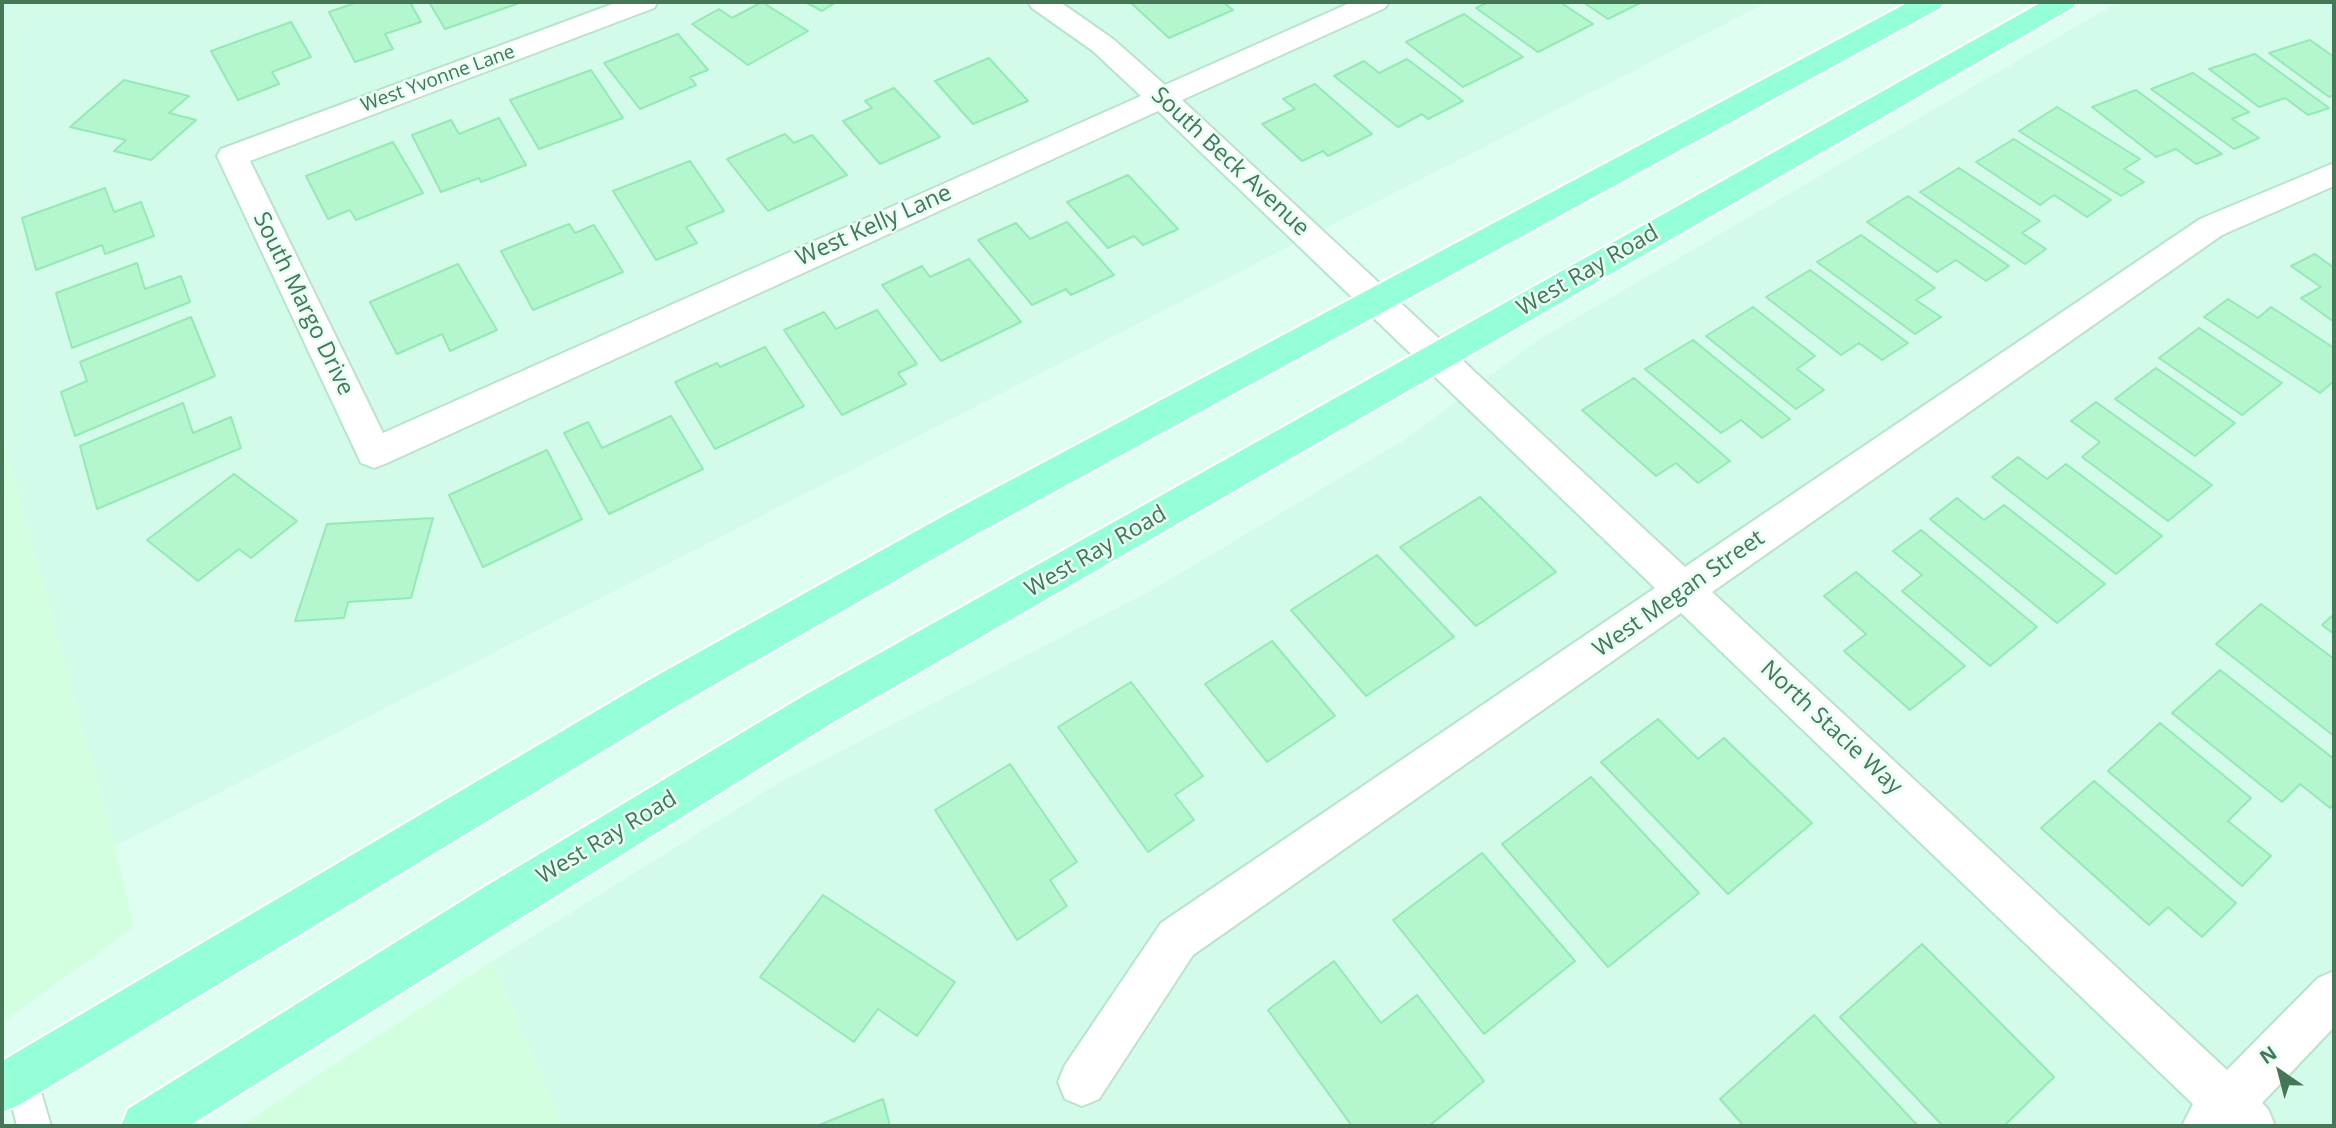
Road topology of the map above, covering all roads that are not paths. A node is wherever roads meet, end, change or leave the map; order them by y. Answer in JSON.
{"nodes":[{"id":1,"x":644,"y":2,"type":"edge"},
{"id":2,"x":1042,"y":2,"type":"edge"},
{"id":3,"x":1376,"y":2,"type":"edge"},
{"id":4,"x":1930,"y":2,"type":"edge"},
{"id":5,"x":2062,"y":2,"type":"edge"},
{"id":6,"x":1161,"y":97,"type":"junction"},
{"id":7,"x":232,"y":156,"type":"joint"},
{"id":8,"x":2334,"y":174,"type":"edge"},
{"id":9,"x":1377,"y":300,"type":"junction"},
{"id":10,"x":1423,"y":344,"type":"junction"},
{"id":11,"x":374,"y":453,"type":"joint"},
{"id":12,"x":1684,"y":590,"type":"junction"},
{"id":13,"x":2334,"y":994,"type":"edge"},
{"id":14,"x":1082,"y":1082,"type":"dead end"},
{"id":15,"x":11,"y":1083,"type":"edge"},
{"id":16,"x":2228,"y":1118,"type":"edge"},
{"id":17,"x":34,"y":1126,"type":"edge"},
{"id":18,"x":145,"y":1126,"type":"edge"}],
"edges":[{"from":1,"to":7,"type":"street","name":"West Yvonne Lane"},
{"from":2,"to":6,"type":"street","name":"South Beck Avenue"},
{"from":3,"to":6,"type":"street","name":"West Kelly Lane"},
{"from":4,"to":9,"type":"main road"},
{"from":5,"to":10,"type":"main road","name":"West Ray Road"},
{"from":6,"to":9,"type":"street","name":"South Beck Avenue"},
{"from":6,"to":11,"type":"street","name":"West Kelly Lane"},
{"from":7,"to":11,"type":"street","name":"South Margo Drive"},
{"from":8,"to":12,"type":"street","name":"West Megan Street"},
{"from":9,"to":10,"type":"street","name":"South Beck Avenue"},
{"from":9,"to":15,"type":"main road"},
{"from":10,"to":12,"type":"street","name":"North Stacie Way"},
{"from":10,"to":18,"type":"main road","name":"West Ray Road"},
{"from":12,"to":14,"type":"street","name":"West Megan Street"},
{"from":12,"to":16,"type":"street","name":"North Stacie Way"},
{"from":13,"to":16,"type":"street"},
{"from":15,"to":17,"type":"lane"}]}
